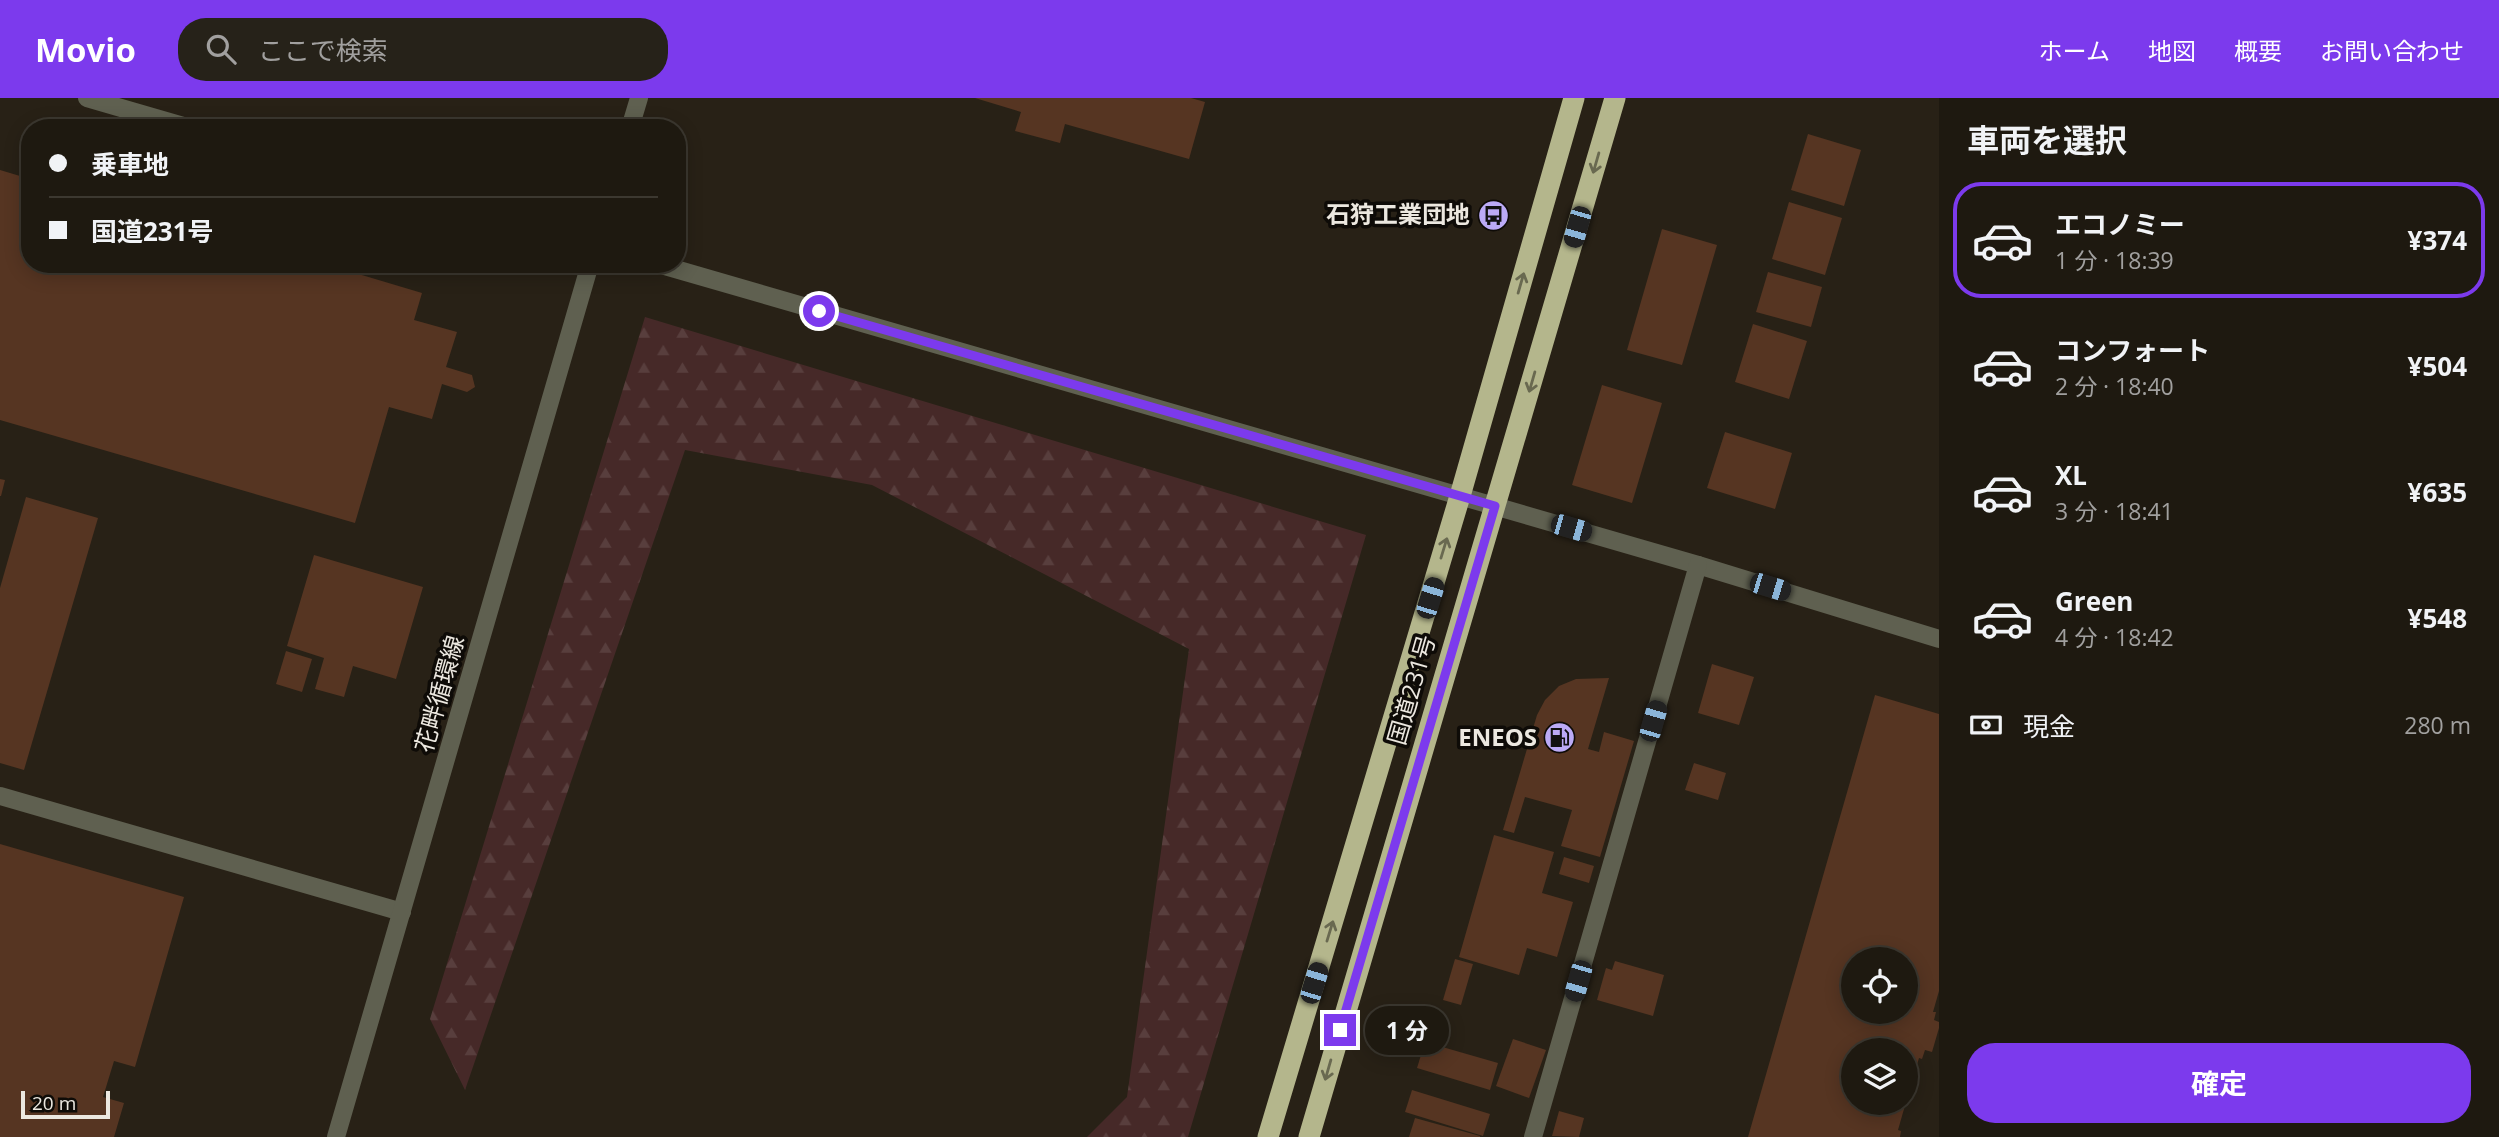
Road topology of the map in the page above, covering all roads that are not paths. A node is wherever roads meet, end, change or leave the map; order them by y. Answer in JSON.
{"nodes":[{"id":1,"x":88,"y":98,"type":"edge"},
{"id":2,"x":639,"y":98,"type":"edge"},
{"id":3,"x":1574,"y":98,"type":"edge"},
{"id":4,"x":1615,"y":98,"type":"edge"},
{"id":5,"x":159,"y":119,"type":"edge"},
{"id":6,"x":633,"y":119,"type":"edge"},
{"id":7,"x":686,"y":272,"type":"edge"},
{"id":8,"x":587,"y":273,"type":"edge"},
{"id":9,"x":1460,"y":496,"type":"junction"},
{"id":10,"x":1495,"y":506,"type":"junction"},
{"id":11,"x":1698,"y":565,"type":"junction"},
{"id":12,"x":1939,"y":639,"type":"edge"},
{"id":13,"x":0,"y":796,"type":"edge"},
{"id":14,"x":402,"y":912,"type":"junction"},
{"id":15,"x":336,"y":1137,"type":"edge"},
{"id":16,"x":1268,"y":1137,"type":"edge"},
{"id":17,"x":1309,"y":1137,"type":"edge"},
{"id":18,"x":1533,"y":1137,"type":"edge"}],
"edges":[{"from":1,"to":5,"type":"street"},
{"from":2,"to":6,"type":"street"},
{"from":9,"to":3,"type":"highway","name":"国道231号","one_way":true},
{"from":4,"to":10,"type":"highway","name":"国道231号","one_way":true},
{"from":7,"to":9,"type":"street"},
{"from":8,"to":14,"type":"street","name":"花畔循環線"},
{"from":9,"to":10,"type":"street"},
{"from":16,"to":9,"type":"highway","name":"国道231号","one_way":true},
{"from":10,"to":11,"type":"street"},
{"from":10,"to":17,"type":"highway","name":"国道231号","one_way":true},
{"from":11,"to":12,"type":"street"},
{"from":11,"to":18,"type":"street"},
{"from":13,"to":14,"type":"street"},
{"from":14,"to":15,"type":"street","name":"花畔循環線"}]}
